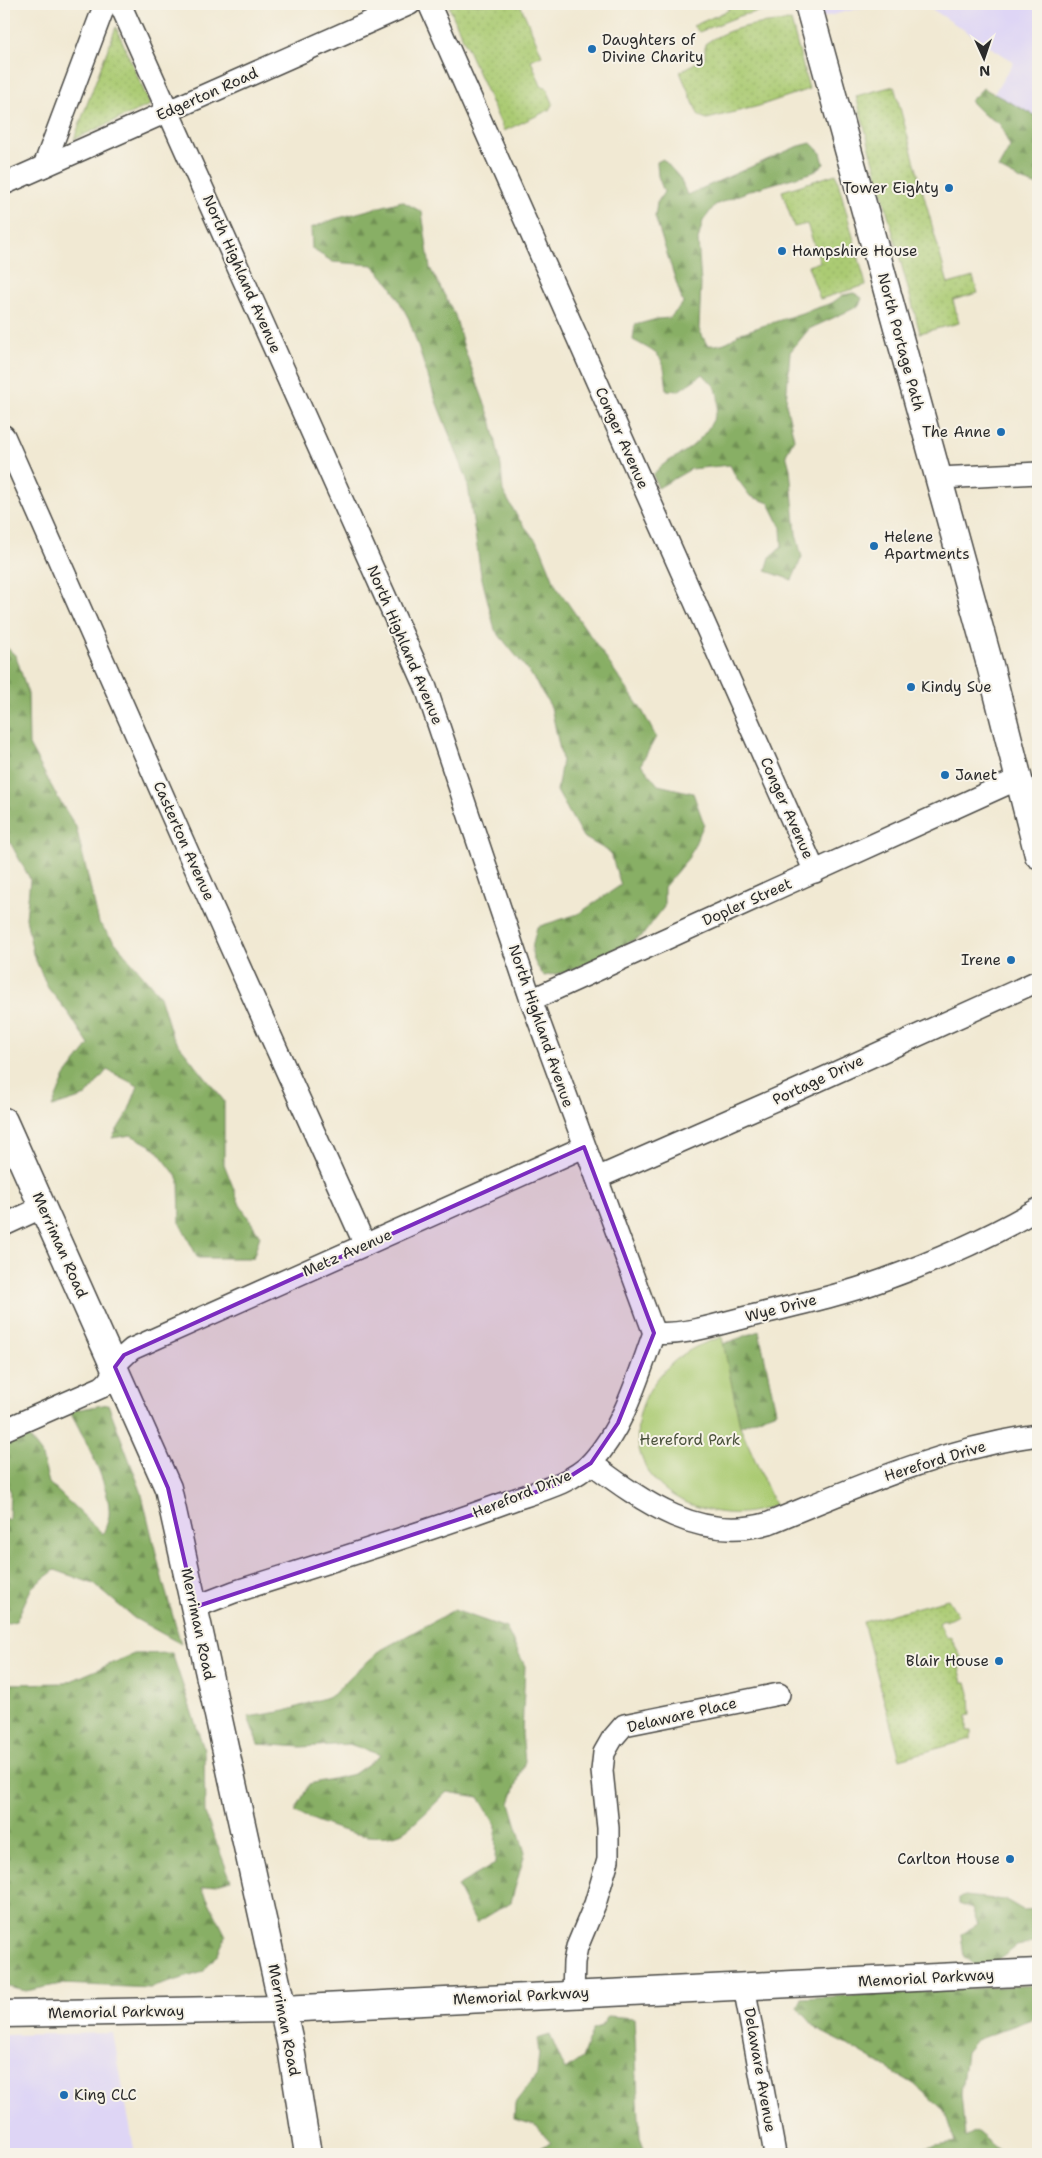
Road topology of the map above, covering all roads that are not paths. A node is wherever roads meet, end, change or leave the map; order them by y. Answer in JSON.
{"nodes":[{"id":1,"x":105,"y":4,"type":"edge"},
{"id":2,"x":120,"y":4,"type":"edge"},
{"id":3,"x":372,"y":4,"type":"edge"},
{"id":4,"x":410,"y":4,"type":"edge"},
{"id":5,"x":429,"y":4,"type":"edge"},
{"id":6,"x":808,"y":4,"type":"edge"},
{"id":7,"x":364,"y":24,"type":"junction"},
{"id":8,"x":168,"y":111,"type":"junction"},
{"id":9,"x":44,"y":166,"type":"junction"},
{"id":10,"x":4,"y":184,"type":"edge"},
{"id":11,"x":4,"y":436,"type":"edge"},
{"id":12,"x":1038,"y":473,"type":"edge"},
{"id":13,"x":939,"y":478,"type":"junction"},
{"id":14,"x":1018,"y":779,"type":"junction"},
{"id":15,"x":1038,"y":855,"type":"edge"},
{"id":16,"x":815,"y":872,"type":"junction"},
{"id":17,"x":1038,"y":981,"type":"edge"},
{"id":18,"x":531,"y":1000,"type":"junction"},
{"id":19,"x":4,"y":1121,"type":"edge"},
{"id":20,"x":584,"y":1147,"type":"junction"},
{"id":21,"x":597,"y":1178,"type":"junction"},
{"id":22,"x":43,"y":1207,"type":"junction"},
{"id":23,"x":1038,"y":1209,"type":"edge"},
{"id":24,"x":4,"y":1225,"type":"edge"},
{"id":25,"x":365,"y":1244,"type":"junction"},
{"id":26,"x":654,"y":1332,"type":"junction"},
{"id":27,"x":115,"y":1367,"type":"junction"},
{"id":28,"x":4,"y":1430,"type":"edge"},
{"id":29,"x":1038,"y":1435,"type":"edge"},
{"id":30,"x":591,"y":1463,"type":"junction"},
{"id":31,"x":195,"y":1607,"type":"junction"},
{"id":32,"x":779,"y":1694,"type":"dead end"},
{"id":33,"x":1038,"y":1972,"type":"edge"},
{"id":34,"x":744,"y":1986,"type":"junction"},
{"id":35,"x":573,"y":1994,"type":"junction"},
{"id":36,"x":282,"y":2009,"type":"junction"},
{"id":37,"x":4,"y":2014,"type":"edge"},
{"id":38,"x":308,"y":2154,"type":"edge"},
{"id":39,"x":775,"y":2154,"type":"edge"}],
"edges":[{"from":1,"to":9,"type":"street"},
{"from":2,"to":8,"type":"street","name":"North Highland Avenue"},
{"from":3,"to":7,"type":"street"},
{"from":4,"to":7,"type":"street","name":"Edgerton Road"},
{"from":5,"to":16,"type":"street","name":"Conger Avenue"},
{"from":6,"to":13,"type":"main road","name":"North Portage Path"},
{"from":7,"to":8,"type":"street","name":"Edgerton Road"},
{"from":8,"to":9,"type":"street","name":"Edgerton Road"},
{"from":8,"to":18,"type":"street","name":"North Highland Avenue"},
{"from":9,"to":10,"type":"street","name":"Edgerton Road"},
{"from":11,"to":25,"type":"street","name":"Casterton Avenue"},
{"from":12,"to":13,"type":"street"},
{"from":13,"to":14,"type":"main road","name":"North Portage Path"},
{"from":14,"to":15,"type":"main road","name":"North Portage Path"},
{"from":14,"to":16,"type":"street","name":"Dopler Street"},
{"from":16,"to":18,"type":"street","name":"Dopler Street"},
{"from":17,"to":21,"type":"street","name":"Portage Drive"},
{"from":18,"to":20,"type":"street","name":"North Highland Avenue"},
{"from":19,"to":22,"type":"main road","name":"Merriman Road"},
{"from":20,"to":21,"type":"street","name":"North Highland Avenue"},
{"from":20,"to":25,"type":"street","name":"Metz Avenue"},
{"from":21,"to":26,"type":"street","name":"North Highland Avenue"},
{"from":22,"to":24,"type":"street"},
{"from":22,"to":27,"type":"main road","name":"Merriman Road"},
{"from":23,"to":26,"type":"street","name":"Wye Drive"},
{"from":25,"to":27,"type":"street","name":"Metz Avenue"},
{"from":26,"to":30,"type":"street"},
{"from":27,"to":28,"type":"street","name":"Metz Avenue"},
{"from":27,"to":31,"type":"main road","name":"Merriman Road"},
{"from":29,"to":30,"type":"street","name":"Hereford Drive"},
{"from":30,"to":31,"type":"street","name":"Hereford Drive"},
{"from":31,"to":36,"type":"main road","name":"Merriman Road"},
{"from":32,"to":35,"type":"street","name":"Delaware Place"},
{"from":33,"to":34,"type":"main road","name":"Memorial Parkway"},
{"from":34,"to":35,"type":"main road","name":"Memorial Parkway"},
{"from":34,"to":39,"type":"street","name":"Delaware Avenue"},
{"from":35,"to":36,"type":"main road","name":"Memorial Parkway"},
{"from":36,"to":37,"type":"main road","name":"Memorial Parkway"},
{"from":36,"to":38,"type":"main road","name":"Merriman Road"}]}
